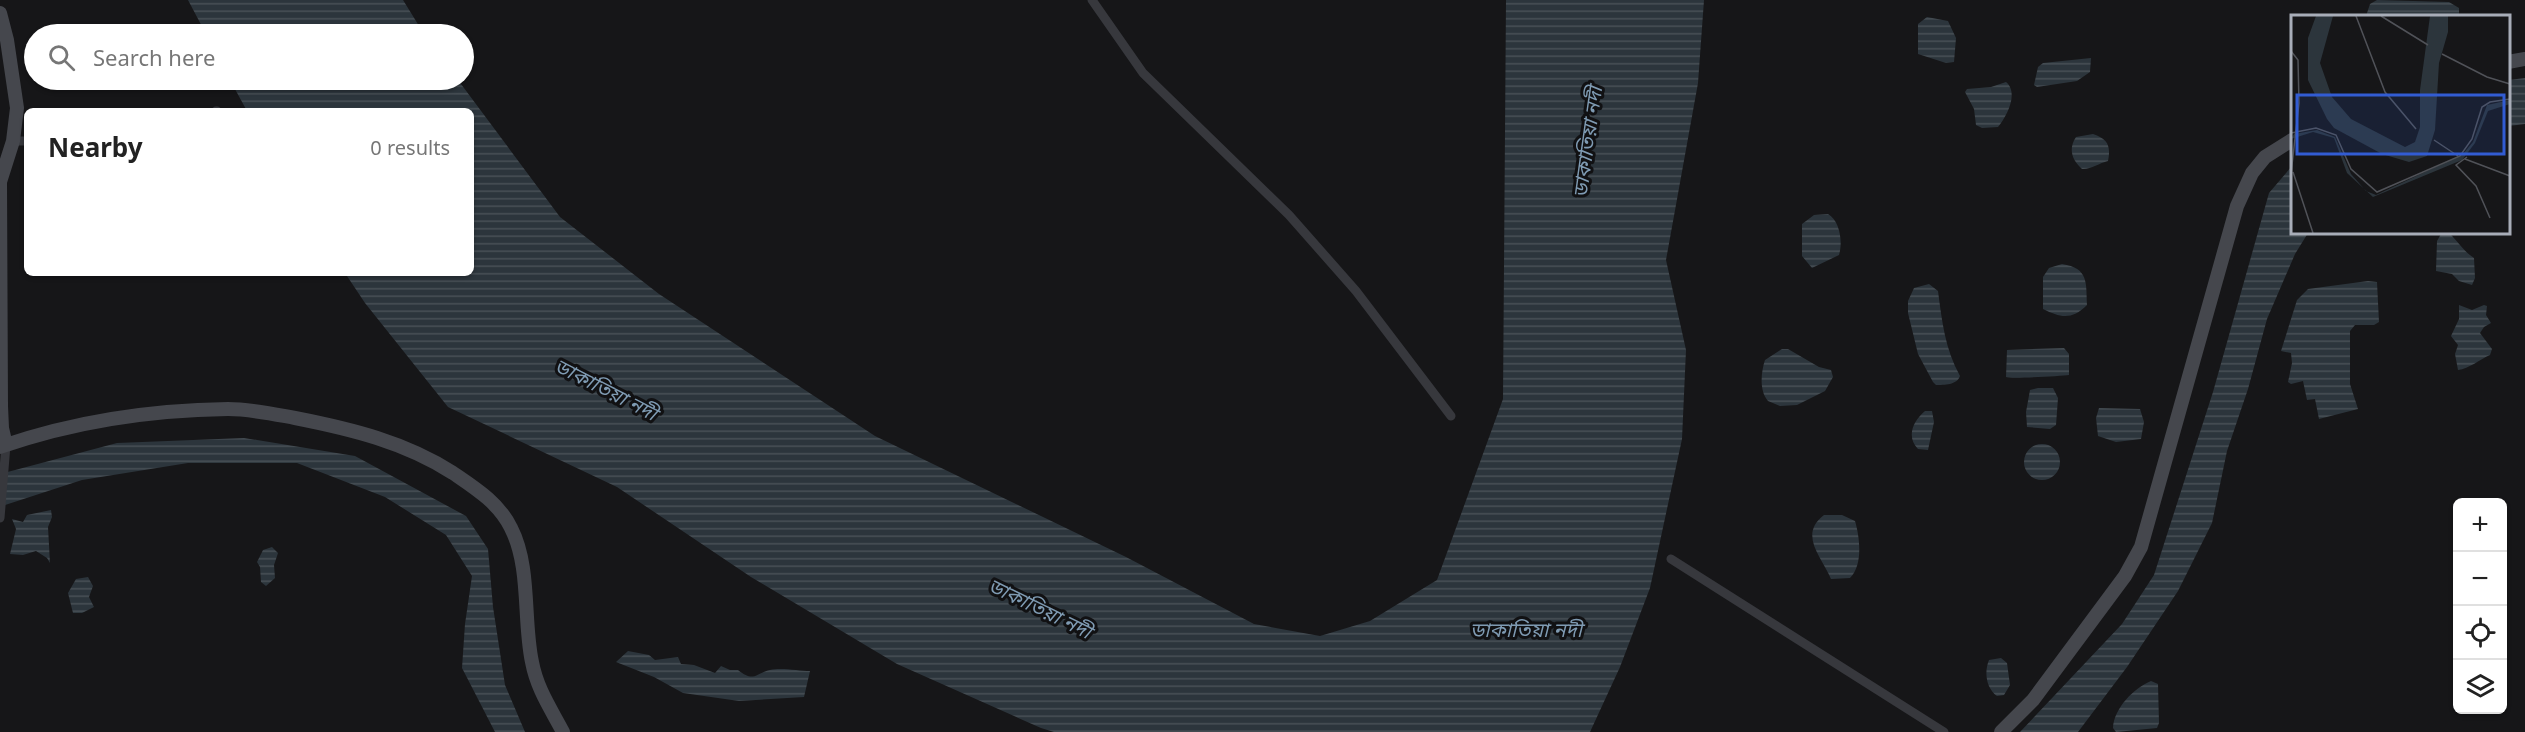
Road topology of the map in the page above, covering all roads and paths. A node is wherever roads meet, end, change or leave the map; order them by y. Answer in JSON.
{"nodes":[{"id":1,"x":1092,"y":0,"type":"edge"},
{"id":2,"x":0,"y":13,"type":"edge"},
{"id":3,"x":2525,"y":59,"type":"edge"},
{"id":4,"x":2510,"y":62,"type":"edge"},
{"id":5,"x":20,"y":141,"type":"edge"},
{"id":6,"x":2291,"y":141,"type":"edge"},
{"id":7,"x":1451,"y":416,"type":"dead end"},
{"id":8,"x":1,"y":423,"type":"edge"},
{"id":9,"x":3,"y":446,"type":"edge"},
{"id":10,"x":0,"y":518,"type":"edge"},
{"id":11,"x":1671,"y":559,"type":"dead end"},
{"id":12,"x":563,"y":732,"type":"edge"},
{"id":13,"x":1944,"y":732,"type":"edge"},
{"id":14,"x":2001,"y":732,"type":"edge"}],
"edges":[{"from":1,"to":7,"type":"street"},
{"from":2,"to":5,"type":"main road"},
{"from":3,"to":4,"type":"main road"},
{"from":5,"to":8,"type":"main road"},
{"from":6,"to":14,"type":"main road"},
{"from":8,"to":9,"type":"main road"},
{"from":9,"to":10,"type":"street"},
{"from":9,"to":12,"type":"main road"},
{"from":11,"to":13,"type":"street"}]}
